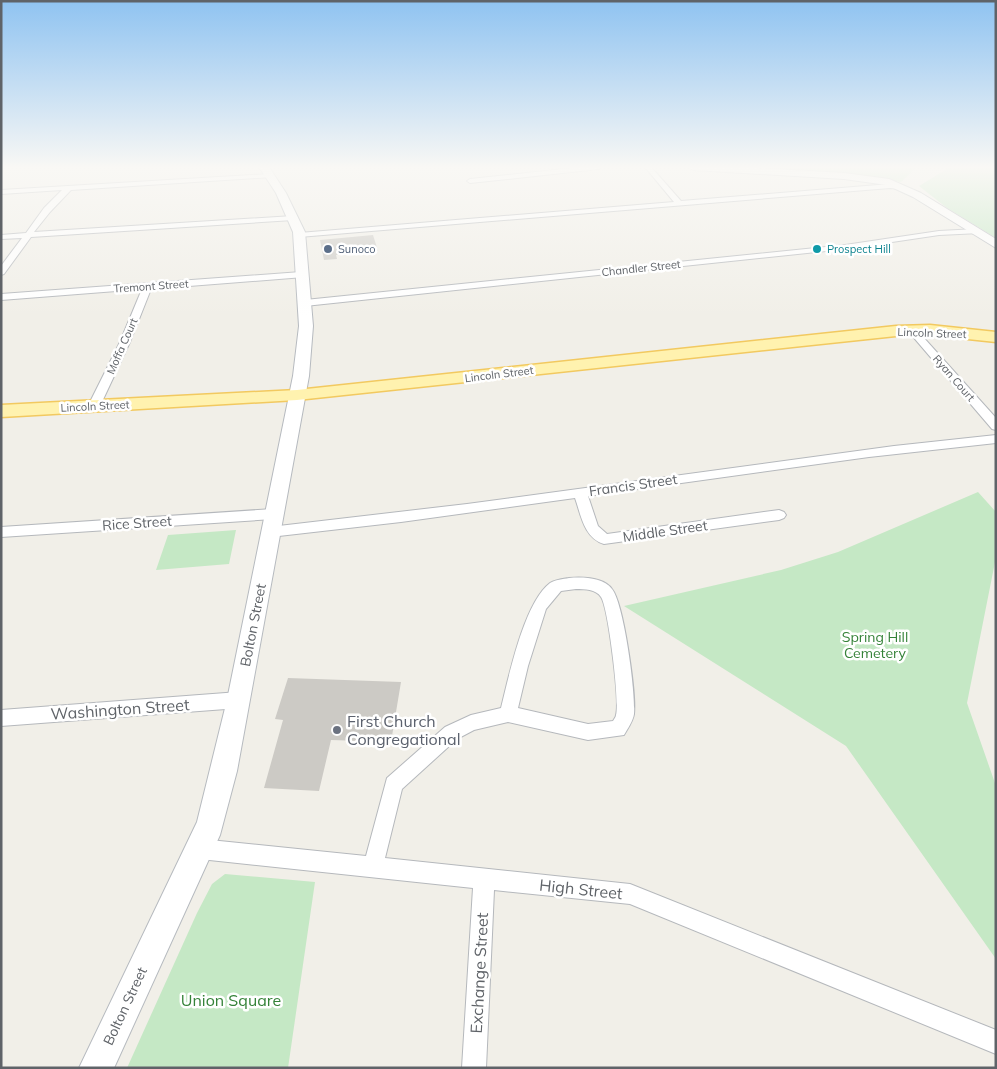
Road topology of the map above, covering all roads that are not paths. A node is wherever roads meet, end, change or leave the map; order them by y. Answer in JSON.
{"nodes":[{"id":1,"x":42,"y":217,"type":"edge"},
{"id":2,"x":291,"y":217,"type":"edge"},
{"id":3,"x":455,"y":217,"type":"edge"},
{"id":4,"x":953,"y":217,"type":"edge"},
{"id":5,"x":296,"y":226,"type":"junction"},
{"id":6,"x":977,"y":231,"type":"junction"},
{"id":7,"x":29,"y":235,"type":"junction"},
{"id":8,"x":1,"y":237,"type":"edge"},
{"id":9,"x":996,"y":244,"type":"edge"},
{"id":10,"x":1,"y":272,"type":"edge"},
{"id":11,"x":301,"y":275,"type":"junction"},
{"id":12,"x":148,"y":286,"type":"junction"},
{"id":13,"x":1,"y":297,"type":"edge"},
{"id":14,"x":305,"y":303,"type":"junction"},
{"id":15,"x":912,"y":330,"type":"junction"},
{"id":16,"x":996,"y":337,"type":"edge"},
{"id":17,"x":297,"y":395,"type":"junction"},
{"id":18,"x":94,"y":406,"type":"junction"},
{"id":19,"x":1,"y":411,"type":"edge"},
{"id":20,"x":996,"y":426,"type":"edge"},
{"id":21,"x":996,"y":439,"type":"edge"},
{"id":22,"x":580,"y":492,"type":"junction"},
{"id":23,"x":779,"y":515,"type":"dead end"},
{"id":24,"x":272,"y":523,"type":"junction"},
{"id":25,"x":1,"y":532,"type":"edge"},
{"id":26,"x":239,"y":700,"type":"junction"},
{"id":27,"x":508,"y":714,"type":"junction"},
{"id":28,"x":2,"y":720,"type":"edge"},
{"id":29,"x":200,"y":849,"type":"junction"},
{"id":30,"x":373,"y":867,"type":"junction"},
{"id":31,"x":484,"y":879,"type":"junction"},
{"id":32,"x":996,"y":1042,"type":"edge"},
{"id":33,"x":96,"y":1068,"type":"edge"},
{"id":34,"x":474,"y":1068,"type":"edge"}],
"edges":[{"from":1,"to":7,"type":"street"},
{"from":2,"to":5,"type":"main road","name":"Bolton Street"},
{"from":3,"to":5,"type":"street"},
{"from":4,"to":6,"type":"main road"},
{"from":5,"to":7,"type":"street"},
{"from":5,"to":11,"type":"main road","name":"Bolton Street"},
{"from":6,"to":9,"type":"main road"},
{"from":6,"to":14,"type":"street","name":"Chandler Street"},
{"from":7,"to":8,"type":"street"},
{"from":7,"to":10,"type":"street"},
{"from":11,"to":12,"type":"street","name":"Tremont Street"},
{"from":11,"to":14,"type":"main road","name":"Bolton Street"},
{"from":12,"to":13,"type":"street","name":"Tremont Street"},
{"from":12,"to":18,"type":"street","name":"Moffa Court"},
{"from":14,"to":17,"type":"main road","name":"Bolton Street"},
{"from":15,"to":16,"type":"main road","name":"Lincoln Street"},
{"from":15,"to":17,"type":"main road","name":"Lincoln Street"},
{"from":15,"to":20,"type":"street","name":"Ryan Court"},
{"from":17,"to":18,"type":"main road","name":"Lincoln Street"},
{"from":17,"to":24,"type":"main road","name":"Bolton Street"},
{"from":18,"to":19,"type":"main road","name":"Lincoln Street"},
{"from":21,"to":22,"type":"street","name":"Francis Street"},
{"from":22,"to":23,"type":"street","name":"Middle Street"},
{"from":22,"to":24,"type":"street","name":"Francis Street"},
{"from":24,"to":25,"type":"street","name":"Rice Street"},
{"from":24,"to":26,"type":"main road","name":"Bolton Street"},
{"from":26,"to":28,"type":"street","name":"Washington Street"},
{"from":26,"to":29,"type":"main road","name":"Bolton Street"},
{"from":27,"to":27,"type":"street"},
{"from":27,"to":30,"type":"street"},
{"from":29,"to":30,"type":"street","name":"High Street"},
{"from":29,"to":33,"type":"main road","name":"Bolton Street"},
{"from":30,"to":31,"type":"street","name":"High Street"},
{"from":31,"to":32,"type":"street","name":"High Street"},
{"from":31,"to":34,"type":"street","name":"Exchange Street"}]}
